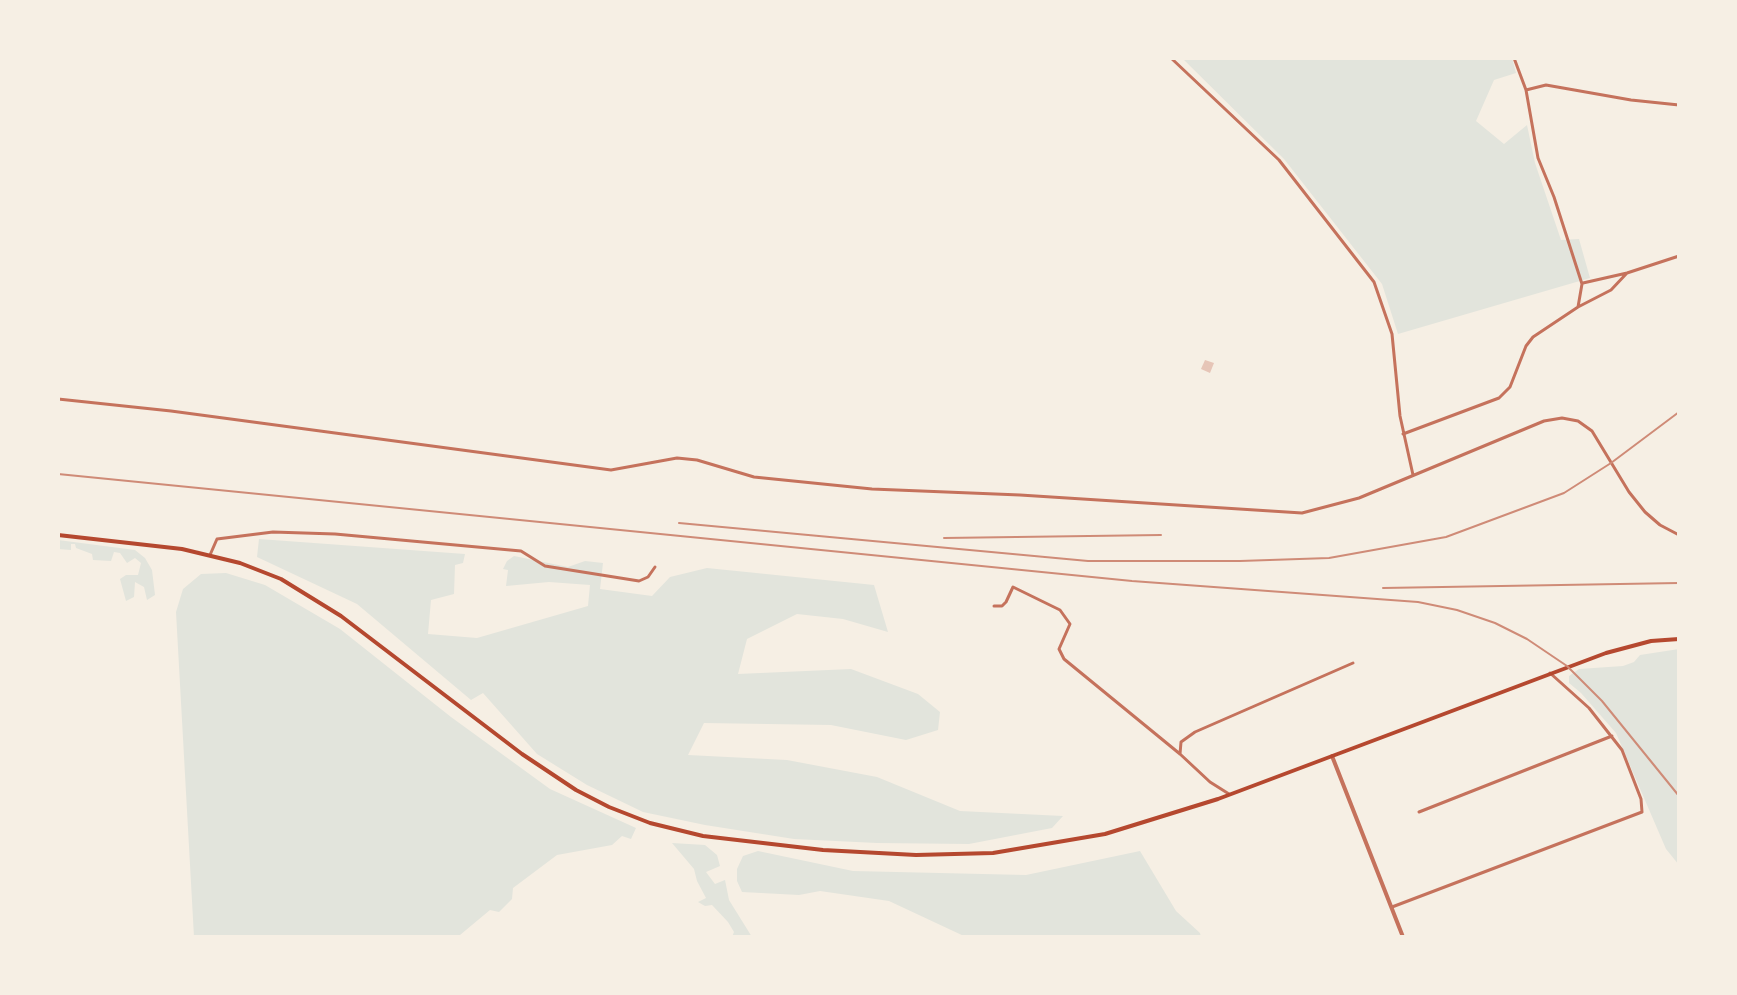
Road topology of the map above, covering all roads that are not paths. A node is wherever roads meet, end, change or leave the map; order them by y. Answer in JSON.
{"nodes":[{"id":1,"x":1171,"y":58,"type":"edge"},
{"id":2,"x":1514,"y":58,"type":"edge"},
{"id":3,"x":1526,"y":90,"type":"junction"},
{"id":4,"x":1679,"y":105,"type":"edge"},
{"id":5,"x":1679,"y":256,"type":"edge"},
{"id":6,"x":1627,"y":273,"type":"junction"},
{"id":7,"x":1582,"y":284,"type":"junction"},
{"id":8,"x":1578,"y":307,"type":"junction"},
{"id":9,"x":58,"y":399,"type":"edge"},
{"id":10,"x":1403,"y":434,"type":"junction"},
{"id":11,"x":1413,"y":475,"type":"junction"},
{"id":12,"x":58,"y":535,"type":"edge"},
{"id":13,"x":1679,"y":535,"type":"edge"},
{"id":14,"x":210,"y":556,"type":"junction"},
{"id":15,"x":655,"y":567,"type":"dead end"},
{"id":16,"x":994,"y":606,"type":"dead end"},
{"id":17,"x":1679,"y":639,"type":"edge"},
{"id":18,"x":1353,"y":663,"type":"dead end"},
{"id":19,"x":1550,"y":673,"type":"junction"},
{"id":20,"x":1612,"y":736,"type":"junction"},
{"id":21,"x":1180,"y":754,"type":"junction"},
{"id":22,"x":1332,"y":756,"type":"junction"},
{"id":23,"x":1229,"y":794,"type":"junction"},
{"id":24,"x":1419,"y":812,"type":"dead end"},
{"id":25,"x":1392,"y":907,"type":"junction"},
{"id":26,"x":1403,"y":937,"type":"edge"}],
"edges":[{"from":1,"to":10,"type":"street"},
{"from":2,"to":3,"type":"street"},
{"from":3,"to":4,"type":"street"},
{"from":3,"to":7,"type":"street"},
{"from":5,"to":6,"type":"street"},
{"from":6,"to":7,"type":"street"},
{"from":6,"to":8,"type":"street"},
{"from":7,"to":8,"type":"street"},
{"from":8,"to":10,"type":"street"},
{"from":9,"to":11,"type":"street"},
{"from":10,"to":11,"type":"street"},
{"from":11,"to":13,"type":"street"},
{"from":12,"to":14,"type":"main road"},
{"from":14,"to":15,"type":"street"},
{"from":14,"to":23,"type":"main road"},
{"from":16,"to":21,"type":"street"},
{"from":17,"to":19,"type":"main road"},
{"from":18,"to":21,"type":"street"},
{"from":19,"to":20,"type":"street"},
{"from":19,"to":22,"type":"main road"},
{"from":20,"to":24,"type":"street"},
{"from":20,"to":25,"type":"street"},
{"from":21,"to":23,"type":"street"},
{"from":22,"to":23,"type":"main road"},
{"from":22,"to":25,"type":"street"},
{"from":25,"to":26,"type":"street"}]}
